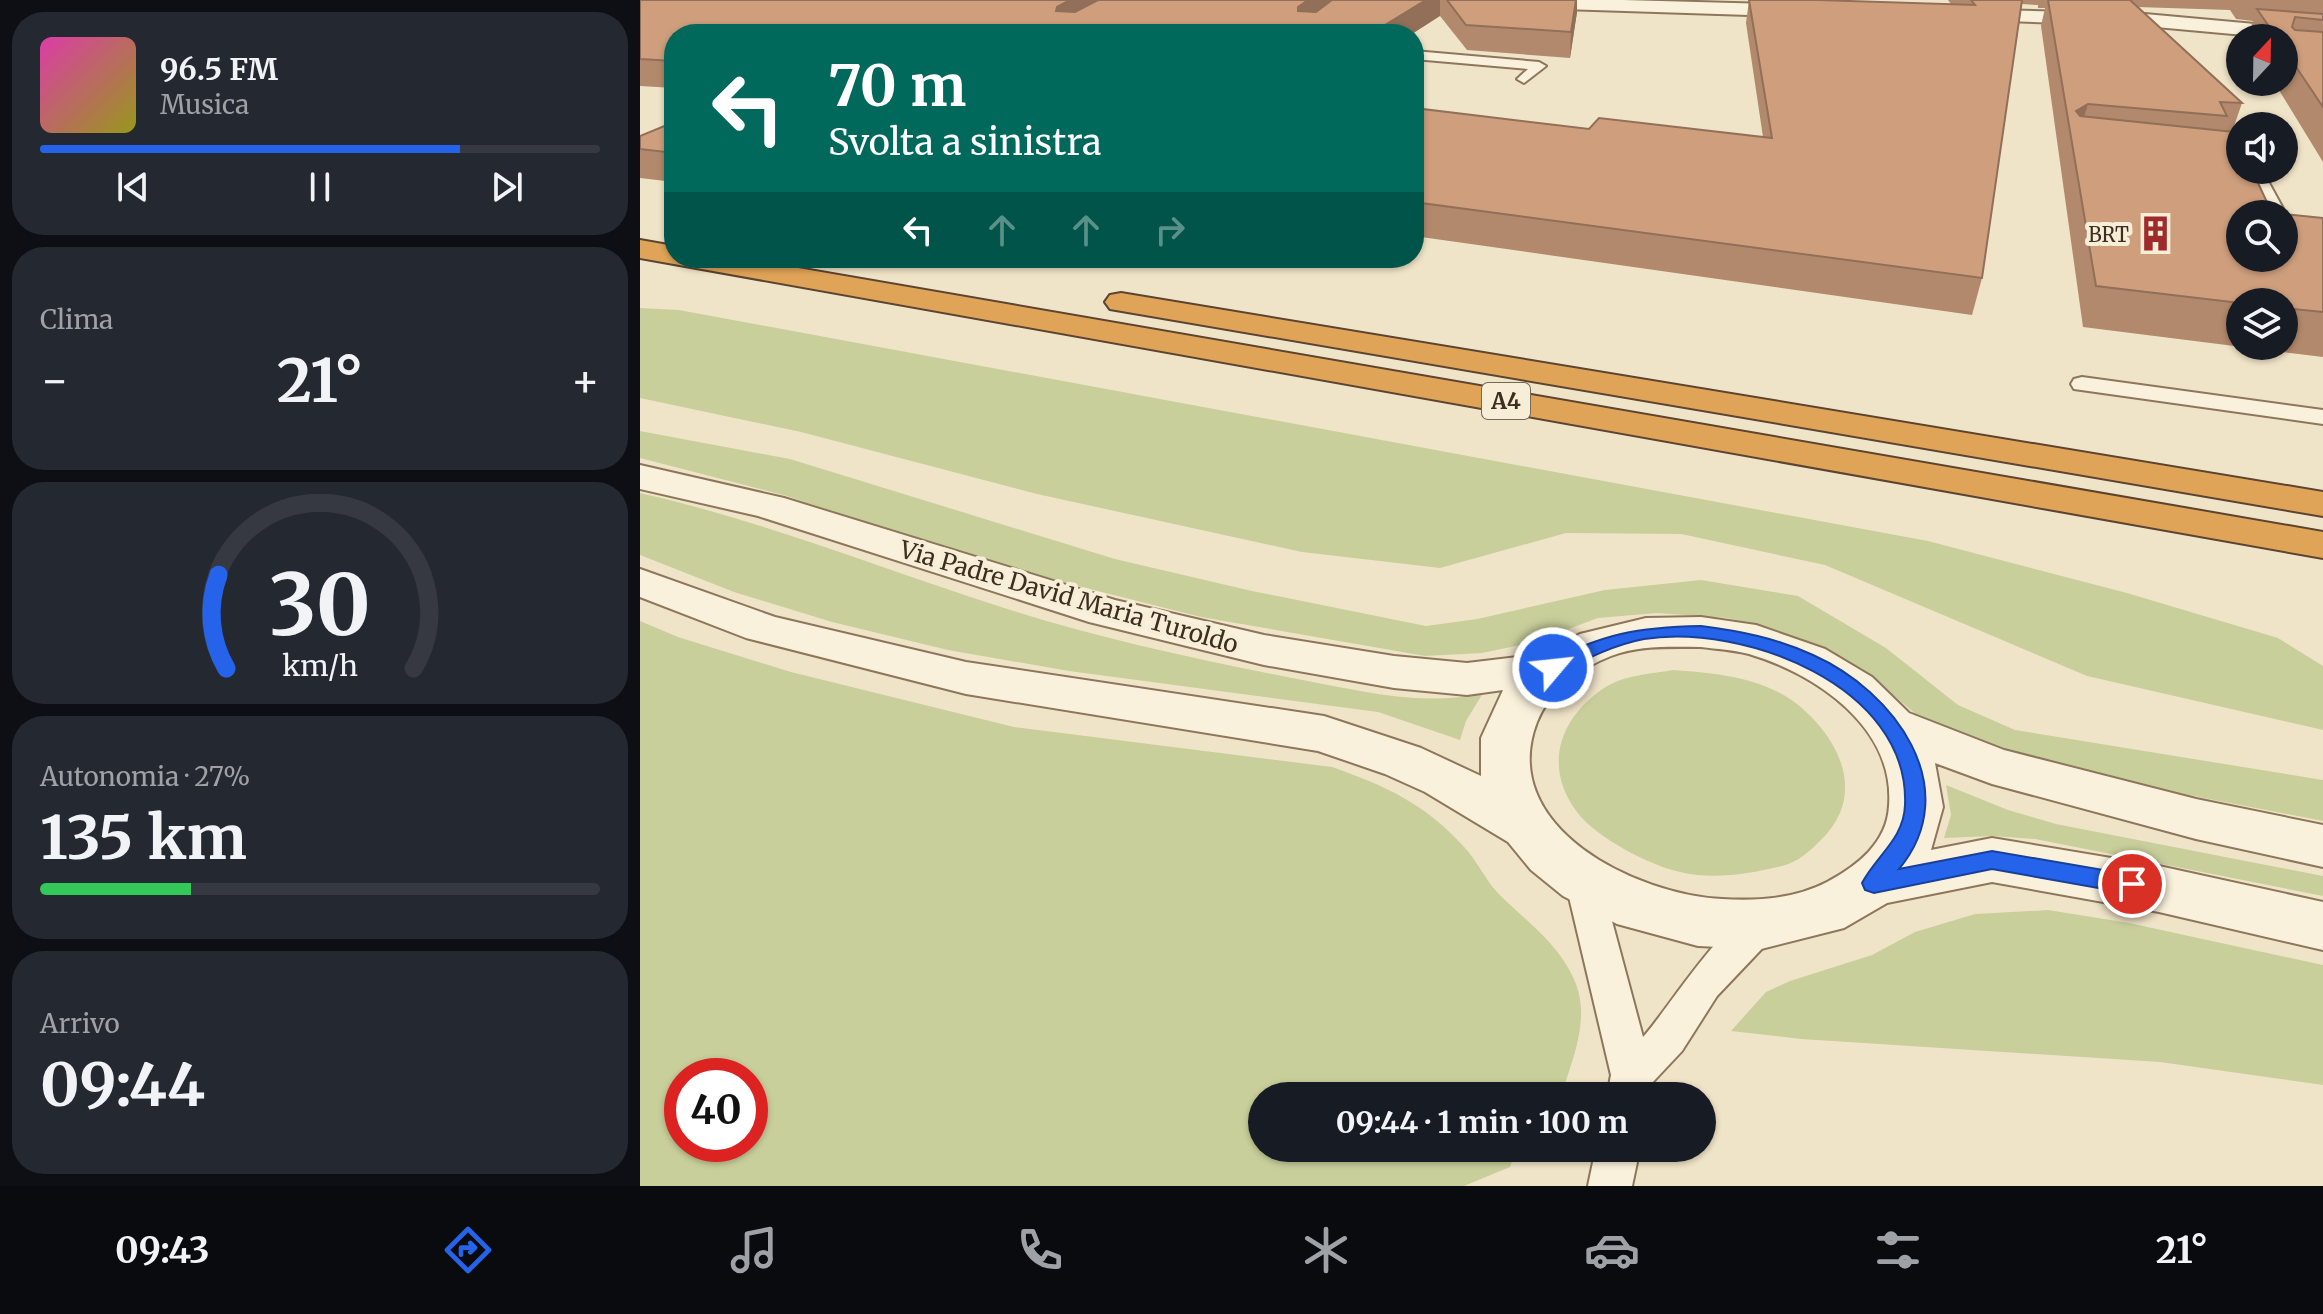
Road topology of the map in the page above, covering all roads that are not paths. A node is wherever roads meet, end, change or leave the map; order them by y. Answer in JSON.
{"nodes":[{"id":1,"x":1441,"y":0,"type":"edge"},
{"id":2,"x":1705,"y":0,"type":"edge"},
{"id":3,"x":1944,"y":11,"type":"edge"},
{"id":4,"x":2322,"y":29,"type":"edge"},
{"id":5,"x":1424,"y":56,"type":"edge"},
{"id":6,"x":1524,"y":79,"type":"dead end"},
{"id":7,"x":640,"y":249,"type":"edge"},
{"id":8,"x":664,"y":253,"type":"edge"},
{"id":9,"x":746,"y":268,"type":"edge"},
{"id":10,"x":1092,"y":297,"type":"dead end"},
{"id":11,"x":2082,"y":384,"type":"dead end"},
{"id":12,"x":2323,"y":417,"type":"edge"},
{"id":13,"x":640,"y":477,"type":"edge"},
{"id":14,"x":2323,"y":504,"type":"edge"},
{"id":15,"x":2323,"y":545,"type":"edge"},
{"id":16,"x":640,"y":582,"type":"edge"},
{"id":17,"x":1553,"y":668,"type":"junction"},
{"id":18,"x":1891,"y":725,"type":"junction"},
{"id":19,"x":1527,"y":827,"type":"junction"},
{"id":20,"x":2323,"y":846,"type":"edge"},
{"id":21,"x":1583,"y":880,"type":"junction"},
{"id":22,"x":1874,"y":883,"type":"junction"},
{"id":23,"x":1761,"y":925,"type":"junction"},
{"id":24,"x":2323,"y":926,"type":"edge"},
{"id":25,"x":1629,"y":1082,"type":"edge"},
{"id":26,"x":1632,"y":1082,"type":"edge"},
{"id":27,"x":1615,"y":1162,"type":"edge"},
{"id":28,"x":1610,"y":1186,"type":"edge"}],
"edges":[{"from":1,"to":2,"type":"street"},
{"from":3,"to":4,"type":"street"},
{"from":5,"to":6,"type":"lane"},
{"from":7,"to":8,"type":"highway"},
{"from":9,"to":15,"type":"highway","number":"A4"},
{"from":10,"to":14,"type":"highway","number":"A4"},
{"from":11,"to":12,"type":"lane"},
{"from":13,"to":17,"type":"street","name":"Via Padre David Maria Turoldo"},
{"from":16,"to":19,"type":"street"},
{"from":17,"to":18,"type":"street"},
{"from":17,"to":19,"type":"street"},
{"from":18,"to":20,"type":"street"},
{"from":18,"to":22,"type":"street"},
{"from":19,"to":21,"type":"street"},
{"from":21,"to":23,"type":"street"},
{"from":21,"to":25,"type":"lane"},
{"from":22,"to":23,"type":"street"},
{"from":22,"to":24,"type":"street"},
{"from":23,"to":26,"type":"lane"},
{"from":27,"to":28,"type":"lane"}]}
